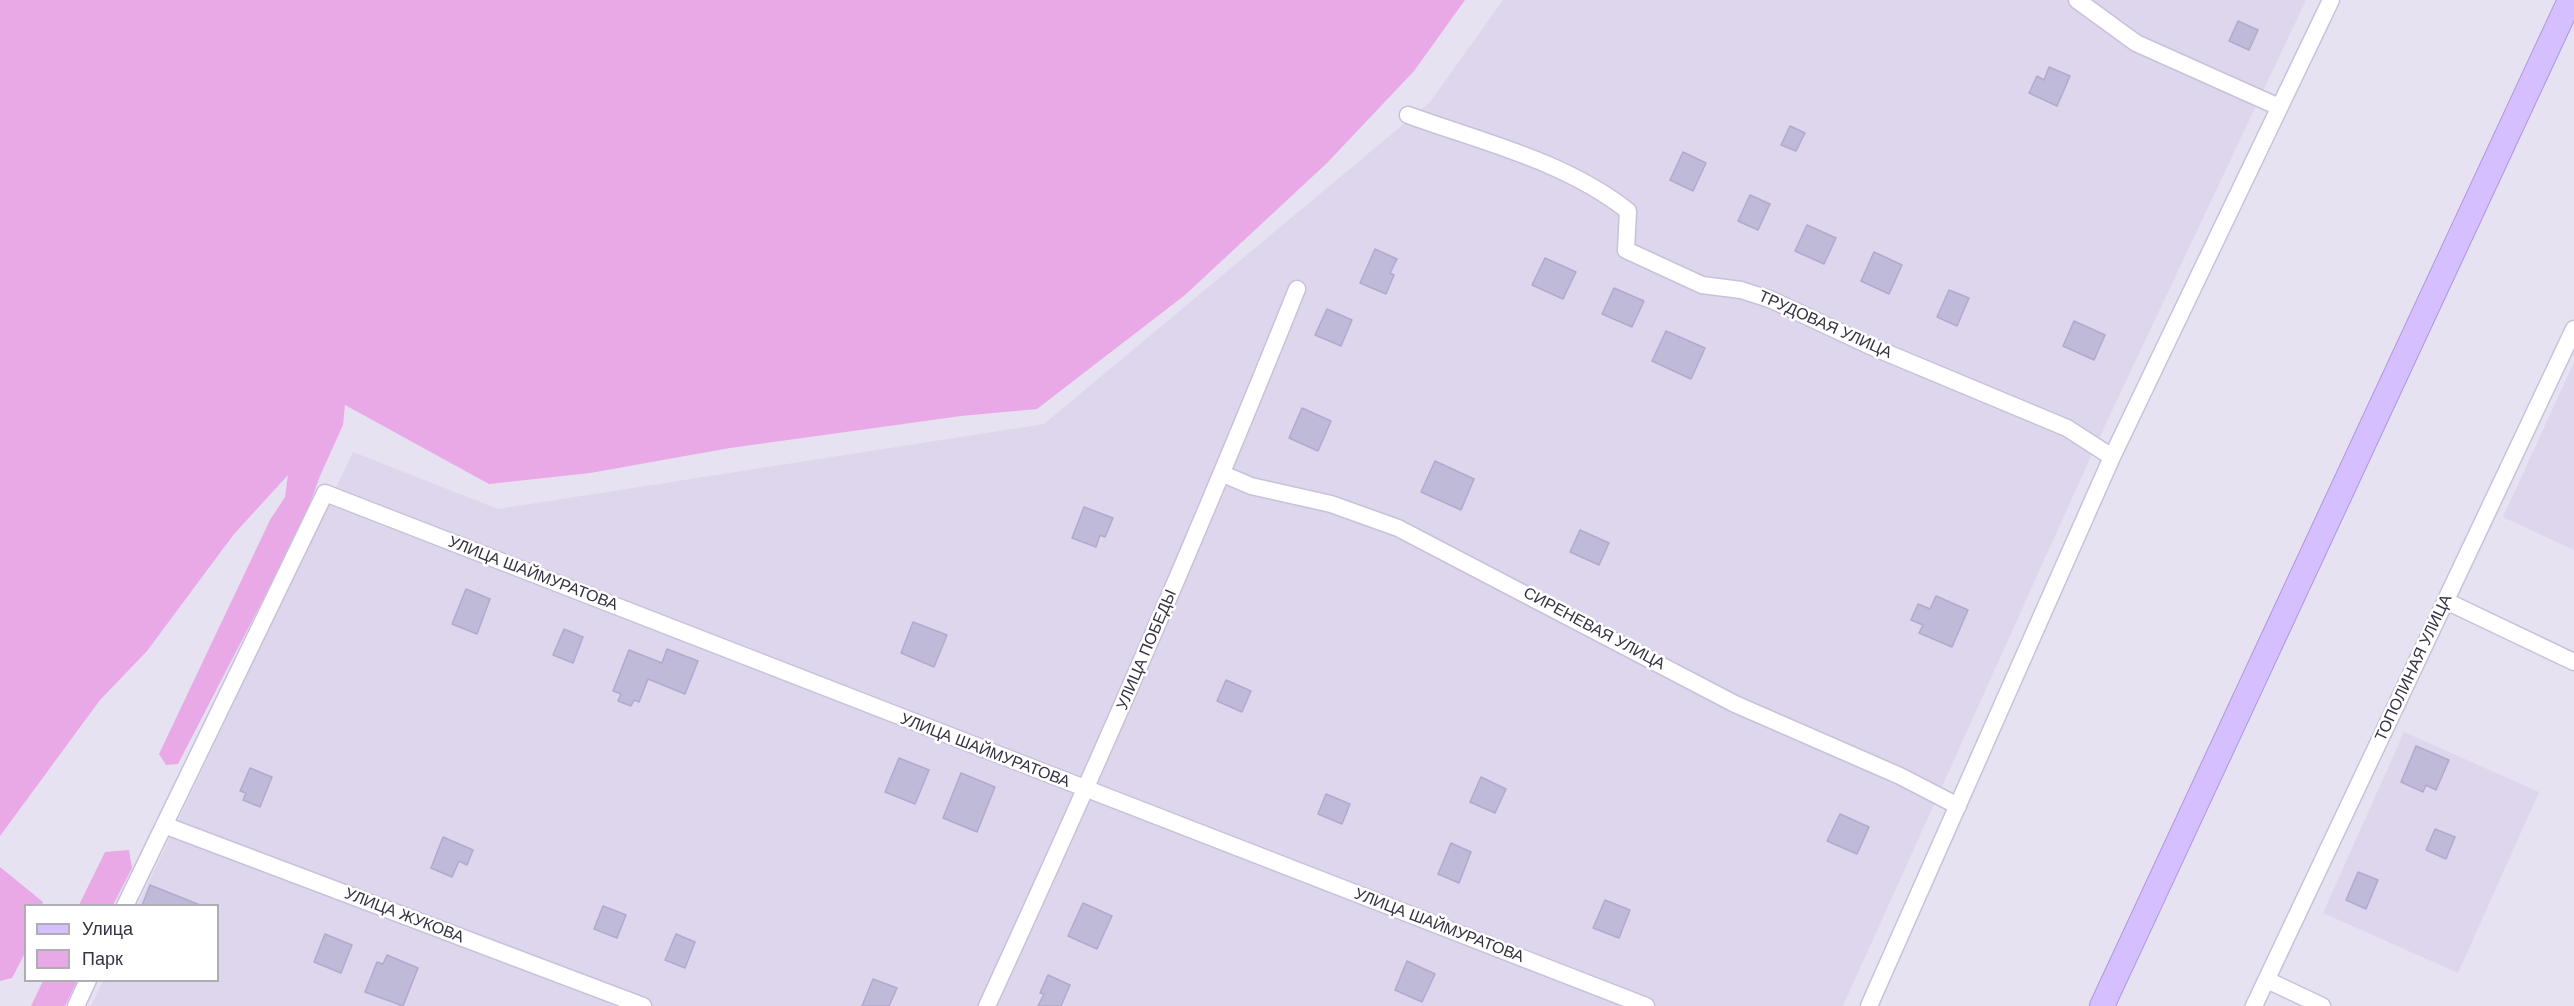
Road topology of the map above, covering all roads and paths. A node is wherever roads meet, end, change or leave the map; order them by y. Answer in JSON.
{"nodes":[{"id":1,"x":2077,"y":0,"type":"edge"},
{"id":2,"x":2331,"y":0,"type":"edge"},
{"id":3,"x":2570,"y":0,"type":"edge"},
{"id":4,"x":2279,"y":107,"type":"junction"},
{"id":5,"x":1408,"y":115,"type":"dead end"},
{"id":6,"x":1297,"y":289,"type":"dead end"},
{"id":7,"x":2574,"y":329,"type":"edge"},
{"id":8,"x":2112,"y":457,"type":"junction"},
{"id":9,"x":1223,"y":474,"type":"junction"},
{"id":10,"x":2446,"y":601,"type":"junction"},
{"id":11,"x":2574,"y":662,"type":"edge"},
{"id":12,"x":1086,"y":790,"type":"junction"},
{"id":13,"x":1958,"y":806,"type":"junction"},
{"id":14,"x":164,"y":825,"type":"junction"},
{"id":15,"x":125,"y":904,"type":"edge"},
{"id":16,"x":2267,"y":980,"type":"junction"},
{"id":17,"x":88,"y":982,"type":"edge"},
{"id":18,"x":76,"y":1006,"type":"edge"},
{"id":19,"x":643,"y":1006,"type":"edge"},
{"id":20,"x":987,"y":1006,"type":"edge"},
{"id":21,"x":1646,"y":1006,"type":"edge"},
{"id":22,"x":1869,"y":1006,"type":"edge"},
{"id":23,"x":2102,"y":1006,"type":"edge"},
{"id":24,"x":2254,"y":1006,"type":"edge"},
{"id":25,"x":2322,"y":1006,"type":"edge"}],
"edges":[{"from":1,"to":4,"type":"street"},
{"from":2,"to":4,"type":"street"},
{"from":3,"to":23,"type":"main road"},
{"from":4,"to":8,"type":"street"},
{"from":5,"to":8,"type":"street","name":"ТРУДОВАЯ УЛИЦА"},
{"from":6,"to":9,"type":"street","name":"УЛИЦА ПОБЕДЫ"},
{"from":7,"to":10,"type":"street","name":"ТОПОЛИНАЯ УЛИЦА"},
{"from":8,"to":13,"type":"street"},
{"from":9,"to":12,"type":"street","name":"УЛИЦА ПОБЕДЫ"},
{"from":9,"to":13,"type":"street","name":"СИРЕНЕВАЯ УЛИЦА"},
{"from":10,"to":11,"type":"street"},
{"from":10,"to":16,"type":"street","name":"ТОПОЛИНАЯ УЛИЦА"},
{"from":12,"to":14,"type":"street","name":"УЛИЦА ШАЙМУРАТОВА"},
{"from":12,"to":20,"type":"street","name":"УЛИЦА ПОБЕДЫ"},
{"from":12,"to":21,"type":"street","name":"УЛИЦА ШАЙМУРАТОВА"},
{"from":13,"to":22,"type":"street"},
{"from":14,"to":15,"type":"street"},
{"from":14,"to":19,"type":"street","name":"УЛИЦА ЖУКОВА"},
{"from":16,"to":24,"type":"street","name":"ТОПОЛИНАЯ УЛИЦА"},
{"from":16,"to":25,"type":"street"},
{"from":17,"to":18,"type":"street"}]}
